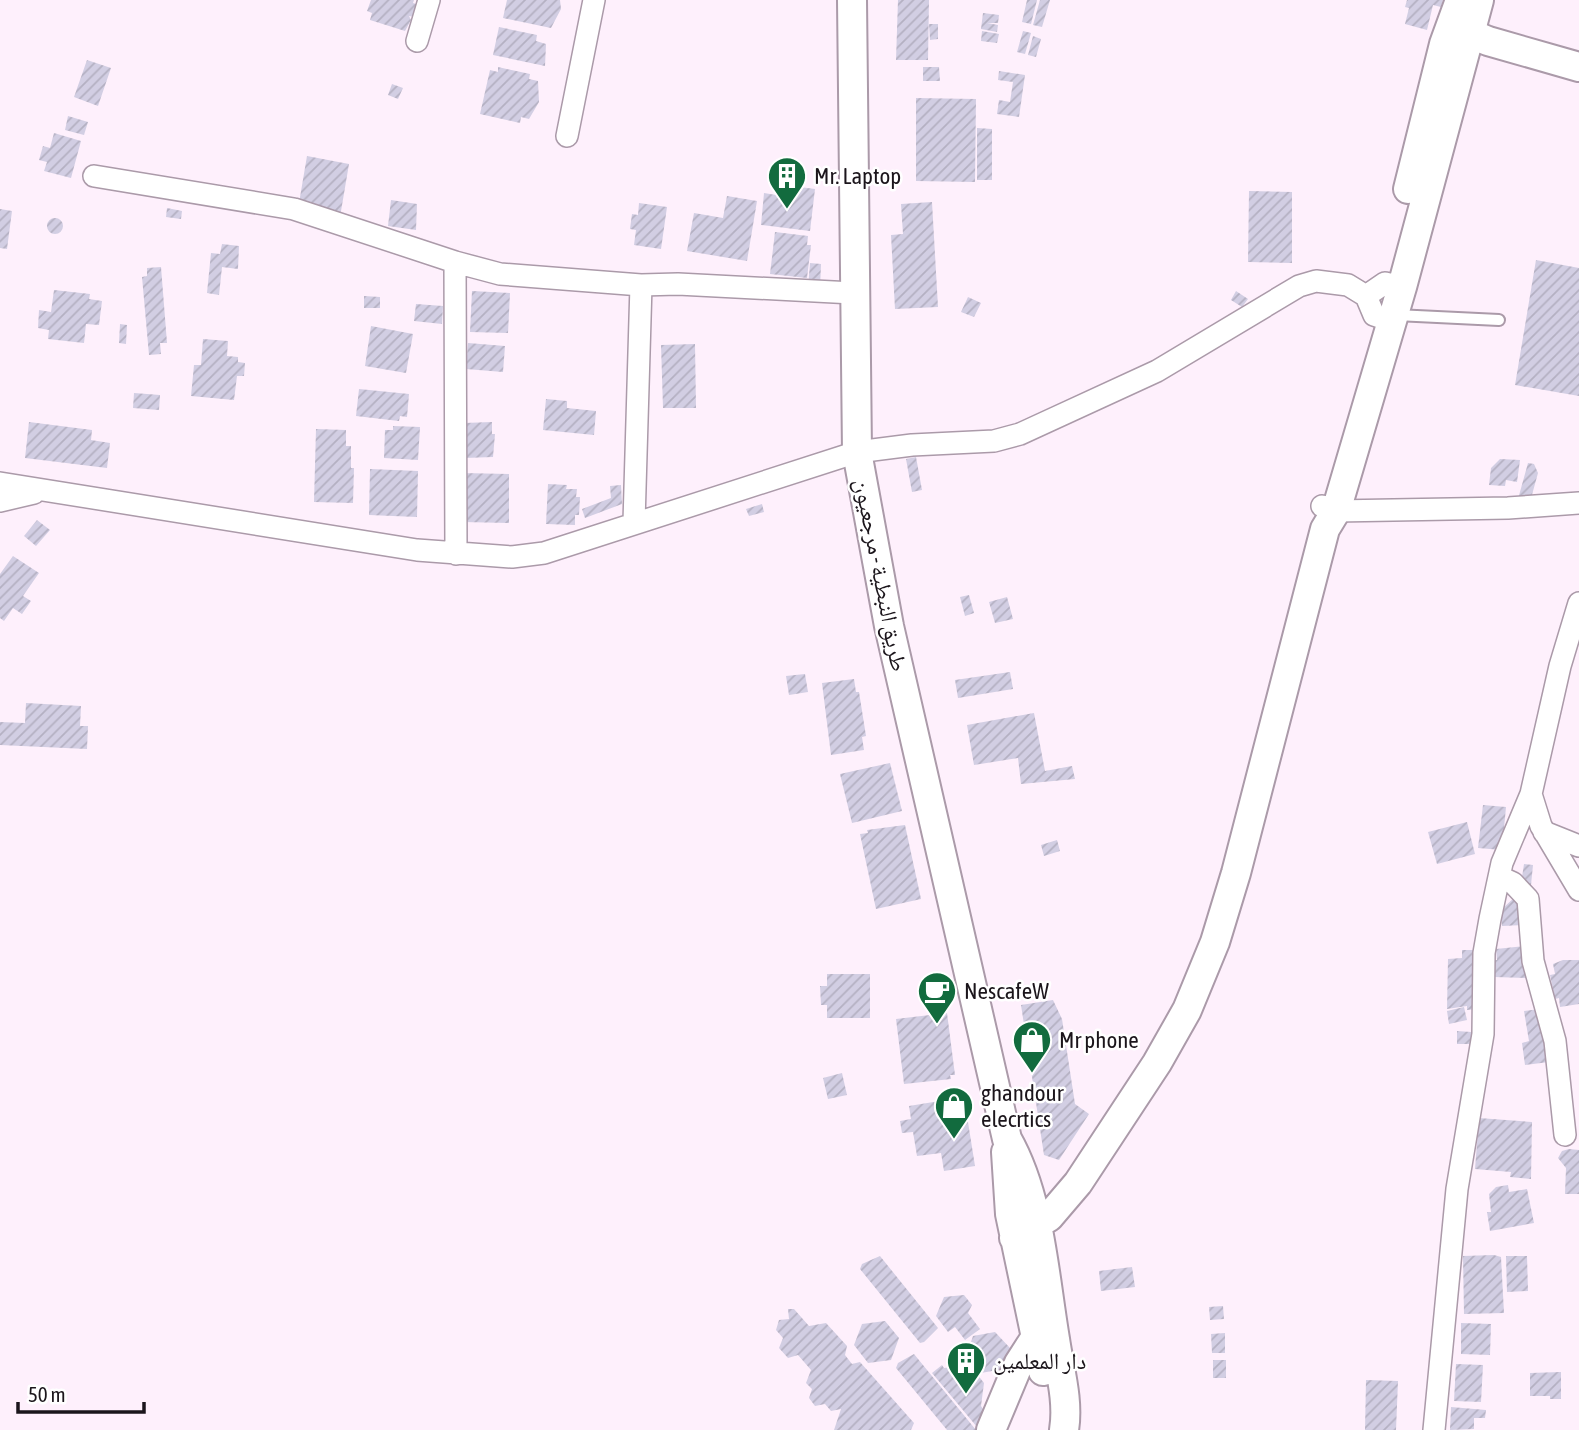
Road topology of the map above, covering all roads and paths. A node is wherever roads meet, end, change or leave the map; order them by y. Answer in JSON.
{"nodes":[{"id":1,"x":429,"y":0,"type":"edge"},
{"id":2,"x":594,"y":0,"type":"edge"},
{"id":3,"x":852,"y":0,"type":"edge"},
{"id":4,"x":1479,"y":0,"type":"edge"},
{"id":5,"x":1462,"y":32,"type":"edge"},
{"id":6,"x":417,"y":41,"type":"dead end"},
{"id":7,"x":1575,"y":60,"type":"edge"},
{"id":8,"x":567,"y":136,"type":"dead end"},
{"id":9,"x":94,"y":176,"type":"dead end"},
{"id":10,"x":454,"y":262,"type":"junction"},
{"id":11,"x":641,"y":285,"type":"junction"},
{"id":12,"x":853,"y":293,"type":"junction"},
{"id":13,"x":1386,"y":303,"type":"junction"},
{"id":14,"x":1499,"y":320,"type":"dead end"},
{"id":15,"x":857,"y":452,"type":"junction"},
{"id":16,"x":0,"y":483,"type":"edge"},
{"id":17,"x":42,"y":491,"type":"junction"},
{"id":18,"x":0,"y":501,"type":"edge"},
{"id":19,"x":1579,"y":503,"type":"edge"},
{"id":20,"x":1327,"y":515,"type":"junction"},
{"id":21,"x":635,"y":522,"type":"junction"},
{"id":22,"x":456,"y":554,"type":"junction"},
{"id":23,"x":1579,"y":603,"type":"edge"},
{"id":24,"x":1531,"y":794,"type":"junction"},
{"id":25,"x":1544,"y":832,"type":"junction"},
{"id":26,"x":1579,"y":846,"type":"edge"},
{"id":27,"x":1500,"y":877,"type":"junction"},
{"id":28,"x":1579,"y":890,"type":"edge"},
{"id":29,"x":1565,"y":1135,"type":"dead end"},
{"id":30,"x":1025,"y":1232,"type":"junction"},
{"id":31,"x":1045,"y":1335,"type":"junction"},
{"id":32,"x":991,"y":1430,"type":"edge"},
{"id":33,"x":1002,"y":1430,"type":"edge"},
{"id":34,"x":1062,"y":1430,"type":"edge"},
{"id":35,"x":1434,"y":1430,"type":"edge"}],
"edges":[{"from":1,"to":6,"type":"street"},
{"from":2,"to":8,"type":"street"},
{"from":3,"to":12,"type":"main road","name":"طريق النبطية - مرجعيون"},
{"from":4,"to":5,"type":"main road"},
{"from":5,"to":7,"type":"main road"},
{"from":5,"to":13,"type":"main road"},
{"from":9,"to":10,"type":"street"},
{"from":10,"to":11,"type":"street"},
{"from":10,"to":22,"type":"street"},
{"from":11,"to":12,"type":"street"},
{"from":11,"to":21,"type":"street"},
{"from":12,"to":15,"type":"main road","name":"طريق النبطية - مرجعيون"},
{"from":13,"to":14,"type":"lane"},
{"from":13,"to":15,"type":"street"},
{"from":13,"to":20,"type":"main road"},
{"from":15,"to":21,"type":"street"},
{"from":15,"to":30,"type":"main road","name":"طريق النبطية - مرجعيون"},
{"from":16,"to":17,"type":"street"},
{"from":17,"to":18,"type":"street"},
{"from":17,"to":22,"type":"street"},
{"from":19,"to":20,"type":"street"},
{"from":20,"to":30,"type":"main road"},
{"from":21,"to":22,"type":"street"},
{"from":23,"to":24,"type":"street"},
{"from":24,"to":25,"type":"street"},
{"from":24,"to":27,"type":"street"},
{"from":25,"to":26,"type":"street"},
{"from":25,"to":28,"type":"street"},
{"from":27,"to":29,"type":"street"},
{"from":27,"to":35,"type":"street"},
{"from":30,"to":31,"type":"main road","name":"طريق النبطية - مرجعيون"},
{"from":31,"to":32,"type":"main road"},
{"from":31,"to":33,"type":"main road"},
{"from":31,"to":34,"type":"main road","name":"طريق النبطية - مرجعيون"}]}
